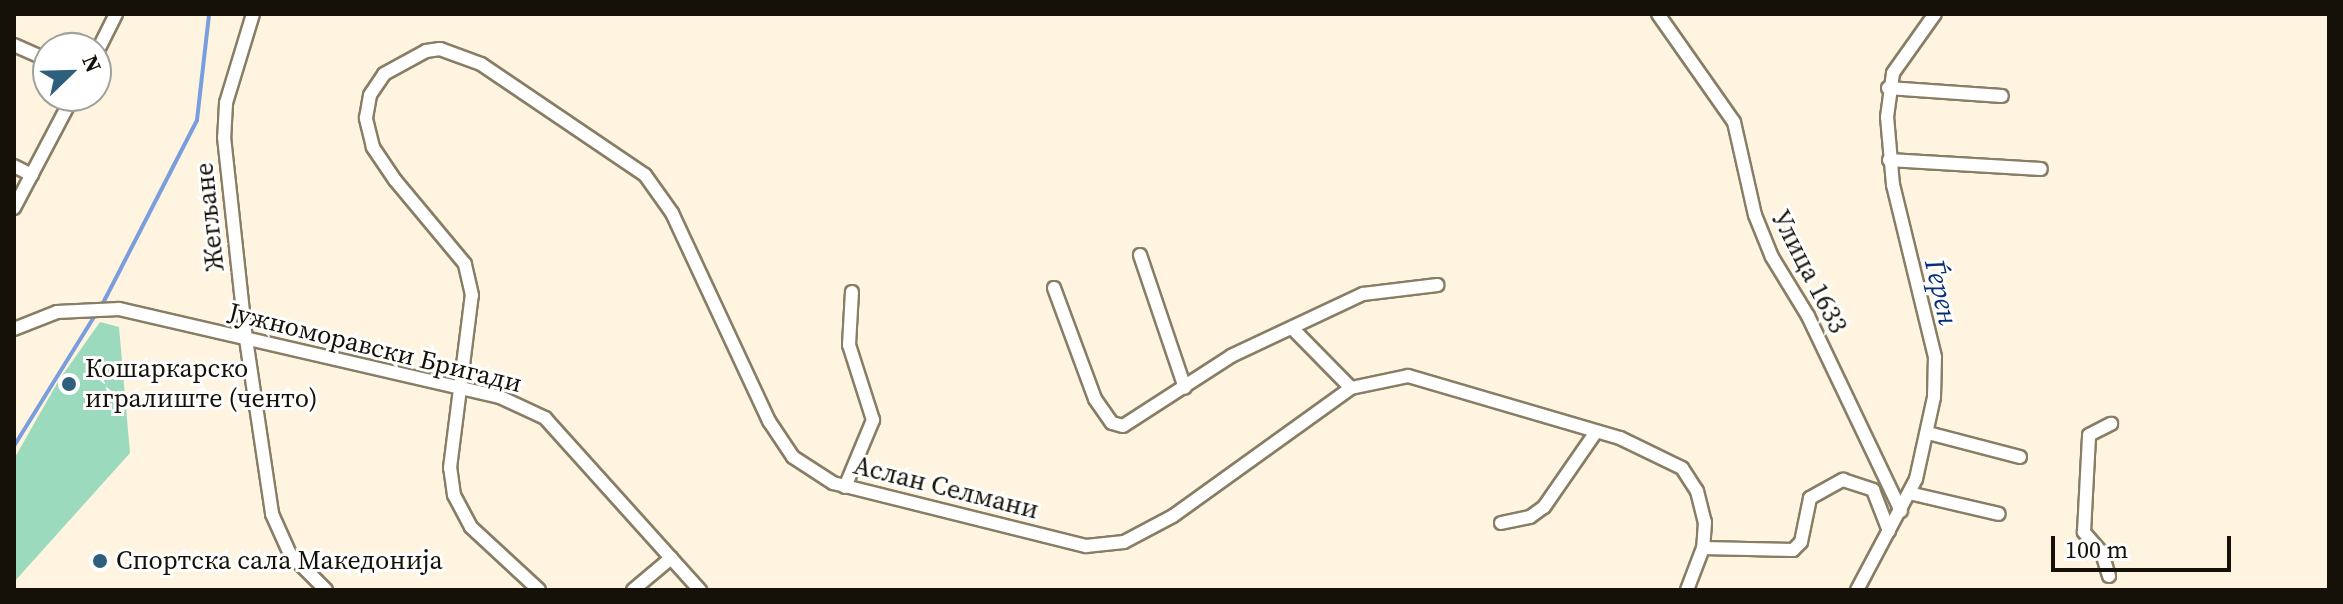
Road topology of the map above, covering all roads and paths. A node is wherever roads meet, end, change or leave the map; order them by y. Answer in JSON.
{"nodes":[{"id":1,"x":116,"y":14,"type":"edge"},
{"id":2,"x":253,"y":14,"type":"edge"},
{"id":3,"x":1658,"y":14,"type":"edge"},
{"id":4,"x":1935,"y":14,"type":"edge"},
{"id":5,"x":107,"y":32,"type":"edge"},
{"id":6,"x":1888,"y":88,"type":"junction"},
{"id":7,"x":2002,"y":96,"type":"dead end"},
{"id":8,"x":65,"y":112,"type":"edge"},
{"id":9,"x":1889,"y":160,"type":"junction"},
{"id":10,"x":14,"y":166,"type":"edge"},
{"id":11,"x":2041,"y":169,"type":"dead end"},
{"id":12,"x":32,"y":175,"type":"junction"},
{"id":13,"x":14,"y":208,"type":"edge"},
{"id":14,"x":1140,"y":255,"type":"dead end"},
{"id":15,"x":1437,"y":285,"type":"dead end"},
{"id":16,"x":1054,"y":288,"type":"dead end"},
{"id":17,"x":852,"y":292,"type":"dead end"},
{"id":18,"x":14,"y":329,"type":"edge"},
{"id":19,"x":1294,"y":330,"type":"junction"},
{"id":20,"x":246,"y":339,"type":"junction"},
{"id":21,"x":460,"y":387,"type":"junction"},
{"id":22,"x":1185,"y":388,"type":"junction"},
{"id":23,"x":1351,"y":388,"type":"junction"},
{"id":24,"x":2111,"y":424,"type":"dead end"},
{"id":25,"x":1596,"y":432,"type":"junction"},
{"id":26,"x":1928,"y":433,"type":"junction"},
{"id":27,"x":2020,"y":457,"type":"dead end"},
{"id":28,"x":845,"y":487,"type":"junction"},
{"id":29,"x":1909,"y":493,"type":"junction"},
{"id":30,"x":1901,"y":511,"type":"junction"},
{"id":31,"x":1999,"y":514,"type":"dead end"},
{"id":32,"x":1501,"y":523,"type":"dead end"},
{"id":33,"x":1889,"y":531,"type":"junction"},
{"id":34,"x":1703,"y":548,"type":"junction"},
{"id":35,"x":671,"y":558,"type":"junction"},
{"id":36,"x":2109,"y":576,"type":"dead end"},
{"id":37,"x":326,"y":590,"type":"edge"},
{"id":38,"x":539,"y":590,"type":"edge"},
{"id":39,"x":633,"y":590,"type":"edge"},
{"id":40,"x":700,"y":590,"type":"edge"},
{"id":41,"x":1687,"y":590,"type":"edge"},
{"id":42,"x":1857,"y":590,"type":"edge"}],
"edges":[{"from":1,"to":5,"type":"street"},
{"from":2,"to":20,"type":"street","name":"Жегљане"},
{"from":3,"to":30,"type":"street","name":"Улица 1633"},
{"from":4,"to":6,"type":"street"},
{"from":6,"to":7,"type":"street"},
{"from":6,"to":9,"type":"street"},
{"from":8,"to":12,"type":"street"},
{"from":9,"to":11,"type":"street"},
{"from":9,"to":26,"type":"street"},
{"from":10,"to":12,"type":"street"},
{"from":12,"to":13,"type":"street"},
{"from":14,"to":22,"type":"street"},
{"from":15,"to":19,"type":"street"},
{"from":16,"to":22,"type":"street"},
{"from":17,"to":28,"type":"street"},
{"from":18,"to":20,"type":"street","name":"Јужноморавски Бригади"},
{"from":19,"to":22,"type":"street"},
{"from":19,"to":23,"type":"street"},
{"from":20,"to":21,"type":"street","name":"Јужноморавски Бригади"},
{"from":20,"to":37,"type":"street","name":"Жегљане"},
{"from":21,"to":28,"type":"street","name":"Аслан Селмани"},
{"from":21,"to":35,"type":"street","name":"Јужноморавски Бригади"},
{"from":21,"to":38,"type":"street","name":"Јужноморавски Бригади"},
{"from":23,"to":25,"type":"street","name":"Аслан Селмани"},
{"from":23,"to":28,"type":"street","name":"Аслан Селмани"},
{"from":24,"to":36,"type":"street"},
{"from":25,"to":32,"type":"street"},
{"from":25,"to":34,"type":"street","name":"Аслан Селмани"},
{"from":26,"to":27,"type":"street"},
{"from":26,"to":29,"type":"street"},
{"from":29,"to":30,"type":"street"},
{"from":29,"to":31,"type":"street"},
{"from":30,"to":33,"type":"street"},
{"from":33,"to":34,"type":"street"},
{"from":33,"to":42,"type":"street"},
{"from":34,"to":41,"type":"street","name":"Аслан Селмани"},
{"from":35,"to":39,"type":"street"},
{"from":35,"to":40,"type":"street","name":"Јужноморавски Бригади"}]}
